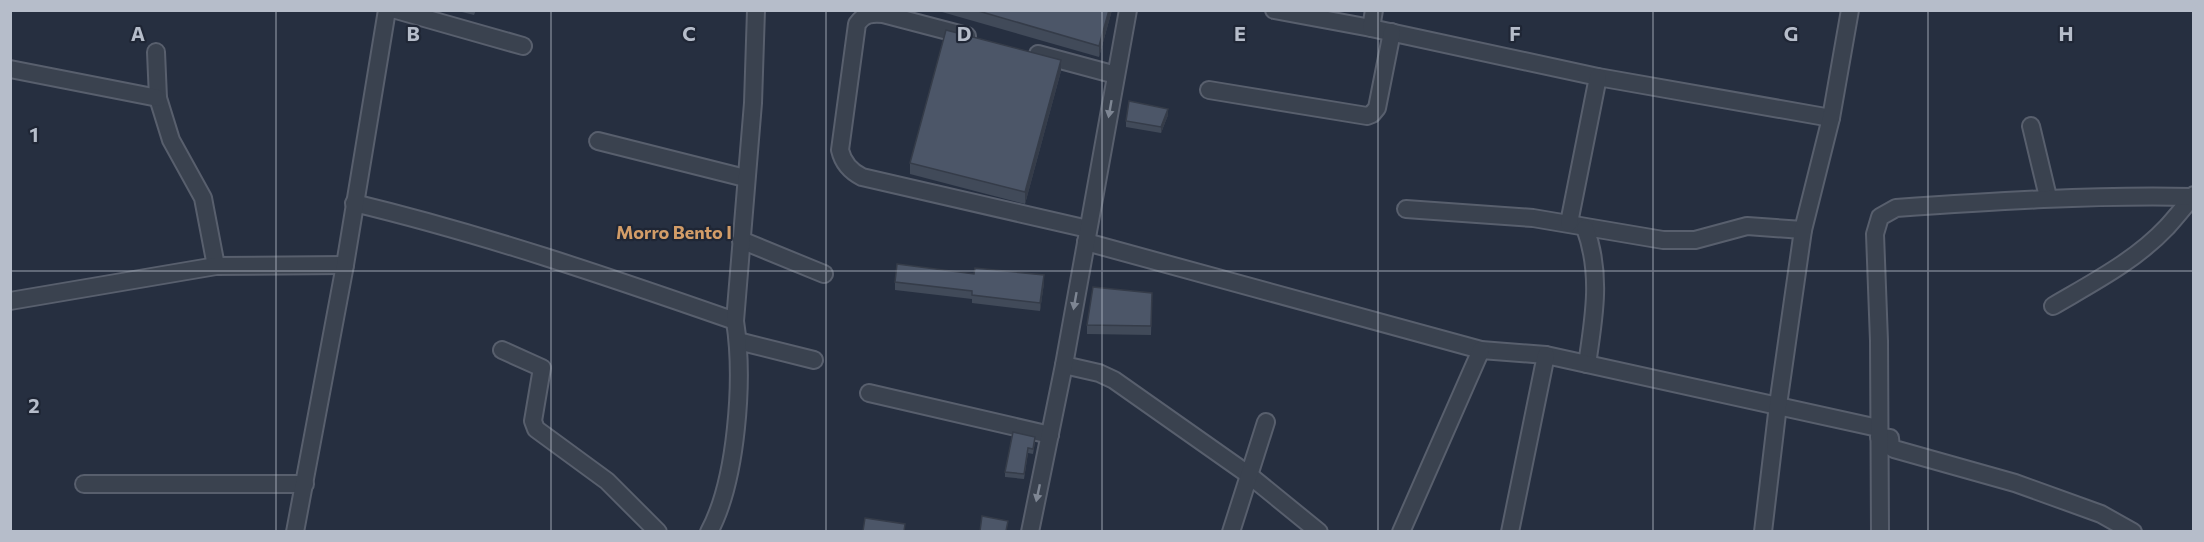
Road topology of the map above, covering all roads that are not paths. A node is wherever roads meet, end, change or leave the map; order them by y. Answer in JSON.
{"nodes":[{"id":1,"x":387,"y":10,"type":"edge"},
{"id":2,"x":396,"y":10,"type":"edge"},
{"id":3,"x":756,"y":10,"type":"edge"},
{"id":4,"x":1128,"y":10,"type":"edge"},
{"id":5,"x":1274,"y":10,"type":"edge"},
{"id":6,"x":1374,"y":10,"type":"edge"},
{"id":7,"x":1850,"y":10,"type":"edge"},
{"id":8,"x":1371,"y":28,"type":"junction"},
{"id":9,"x":1392,"y":32,"type":"junction"},
{"id":10,"x":983,"y":40,"type":"edge"},
{"id":11,"x":523,"y":46,"type":"dead end"},
{"id":12,"x":1027,"y":51,"type":"edge"},
{"id":13,"x":156,"y":52,"type":"dead end"},
{"id":14,"x":10,"y":69,"type":"edge"},
{"id":15,"x":1116,"y":75,"type":"junction"},
{"id":16,"x":1598,"y":77,"type":"junction"},
{"id":17,"x":1209,"y":90,"type":"dead end"},
{"id":18,"x":158,"y":98,"type":"junction"},
{"id":19,"x":1831,"y":118,"type":"junction"},
{"id":20,"x":2031,"y":126,"type":"dead end"},
{"id":21,"x":598,"y":141,"type":"dead end"},
{"id":22,"x":745,"y":178,"type":"junction"},
{"id":23,"x":2193,"y":196,"type":"edge"},
{"id":24,"x":2048,"y":197,"type":"junction"},
{"id":25,"x":354,"y":203,"type":"junction"},
{"id":26,"x":1406,"y":208,"type":"dead end"},
{"id":27,"x":1569,"y":222,"type":"junction"},
{"id":28,"x":1585,"y":228,"type":"junction"},
{"id":29,"x":1803,"y":230,"type":"junction"},
{"id":30,"x":1087,"y":235,"type":"junction"},
{"id":31,"x":741,"y":240,"type":"junction"},
{"id":32,"x":345,"y":265,"type":"junction"},
{"id":33,"x":216,"y":266,"type":"junction"},
{"id":34,"x":824,"y":274,"type":"dead end"},
{"id":35,"x":10,"y":301,"type":"edge"},
{"id":36,"x":2053,"y":306,"type":"dead end"},
{"id":37,"x":735,"y":321,"type":"junction"},
{"id":38,"x":738,"y":341,"type":"junction"},
{"id":39,"x":502,"y":350,"type":"dead end"},
{"id":40,"x":1481,"y":350,"type":"junction"},
{"id":41,"x":1546,"y":355,"type":"junction"},
{"id":42,"x":814,"y":360,"type":"dead end"},
{"id":43,"x":1587,"y":364,"type":"junction"},
{"id":44,"x":1064,"y":365,"type":"junction"},
{"id":45,"x":869,"y":393,"type":"dead end"},
{"id":46,"x":1778,"y":405,"type":"junction"},
{"id":47,"x":1266,"y":422,"type":"dead end"},
{"id":48,"x":1879,"y":433,"type":"junction"},
{"id":49,"x":1050,"y":435,"type":"junction"},
{"id":50,"x":1249,"y":475,"type":"junction"},
{"id":51,"x":84,"y":484,"type":"dead end"},
{"id":52,"x":305,"y":484,"type":"junction"},
{"id":53,"x":295,"y":531,"type":"edge"},
{"id":54,"x":658,"y":531,"type":"edge"},
{"id":55,"x":709,"y":531,"type":"edge"},
{"id":56,"x":1030,"y":531,"type":"edge"},
{"id":57,"x":1231,"y":531,"type":"edge"},
{"id":58,"x":1319,"y":531,"type":"edge"},
{"id":59,"x":1401,"y":531,"type":"edge"},
{"id":60,"x":1510,"y":531,"type":"edge"},
{"id":61,"x":1763,"y":531,"type":"edge"},
{"id":62,"x":1880,"y":531,"type":"edge"},
{"id":63,"x":2133,"y":531,"type":"edge"}],
"edges":[{"from":1,"to":25,"type":"street"},
{"from":2,"to":11,"type":"street"},
{"from":3,"to":22,"type":"street"},
{"from":4,"to":15,"type":"street"},
{"from":5,"to":8,"type":"street"},
{"from":6,"to":8,"type":"street"},
{"from":7,"to":19,"type":"street"},
{"from":8,"to":9,"type":"street"},
{"from":9,"to":16,"type":"street"},
{"from":9,"to":17,"type":"street"},
{"from":10,"to":30,"type":"street"},
{"from":12,"to":15,"type":"street"},
{"from":13,"to":18,"type":"street"},
{"from":14,"to":18,"type":"street"},
{"from":15,"to":30,"type":"street","one_way":true},
{"from":16,"to":19,"type":"street"},
{"from":16,"to":27,"type":"street"},
{"from":18,"to":33,"type":"street"},
{"from":19,"to":29,"type":"street"},
{"from":20,"to":24,"type":"street"},
{"from":21,"to":22,"type":"street"},
{"from":22,"to":31,"type":"street"},
{"from":23,"to":24,"type":"street"},
{"from":23,"to":36,"type":"street"},
{"from":24,"to":48,"type":"street"},
{"from":25,"to":32,"type":"street"},
{"from":25,"to":37,"type":"street"},
{"from":26,"to":27,"type":"street"},
{"from":27,"to":28,"type":"street"},
{"from":28,"to":29,"type":"street"},
{"from":28,"to":43,"type":"street"},
{"from":29,"to":46,"type":"street"},
{"from":30,"to":40,"type":"street"},
{"from":30,"to":44,"type":"street","one_way":true},
{"from":31,"to":34,"type":"street"},
{"from":31,"to":37,"type":"street"},
{"from":32,"to":33,"type":"street"},
{"from":32,"to":52,"type":"street"},
{"from":33,"to":35,"type":"street"},
{"from":37,"to":38,"type":"street"},
{"from":38,"to":42,"type":"street"},
{"from":38,"to":55,"type":"street"},
{"from":39,"to":54,"type":"street"},
{"from":40,"to":41,"type":"street"},
{"from":40,"to":59,"type":"street"},
{"from":41,"to":43,"type":"street"},
{"from":41,"to":60,"type":"street"},
{"from":43,"to":46,"type":"street"},
{"from":44,"to":49,"type":"street"},
{"from":44,"to":50,"type":"street"},
{"from":45,"to":49,"type":"street"},
{"from":46,"to":48,"type":"street"},
{"from":46,"to":61,"type":"street"},
{"from":47,"to":50,"type":"street"},
{"from":48,"to":62,"type":"street"},
{"from":48,"to":63,"type":"street"},
{"from":49,"to":56,"type":"street","one_way":true},
{"from":50,"to":57,"type":"street"},
{"from":50,"to":58,"type":"street"},
{"from":51,"to":52,"type":"street"},
{"from":52,"to":53,"type":"street"}]}
